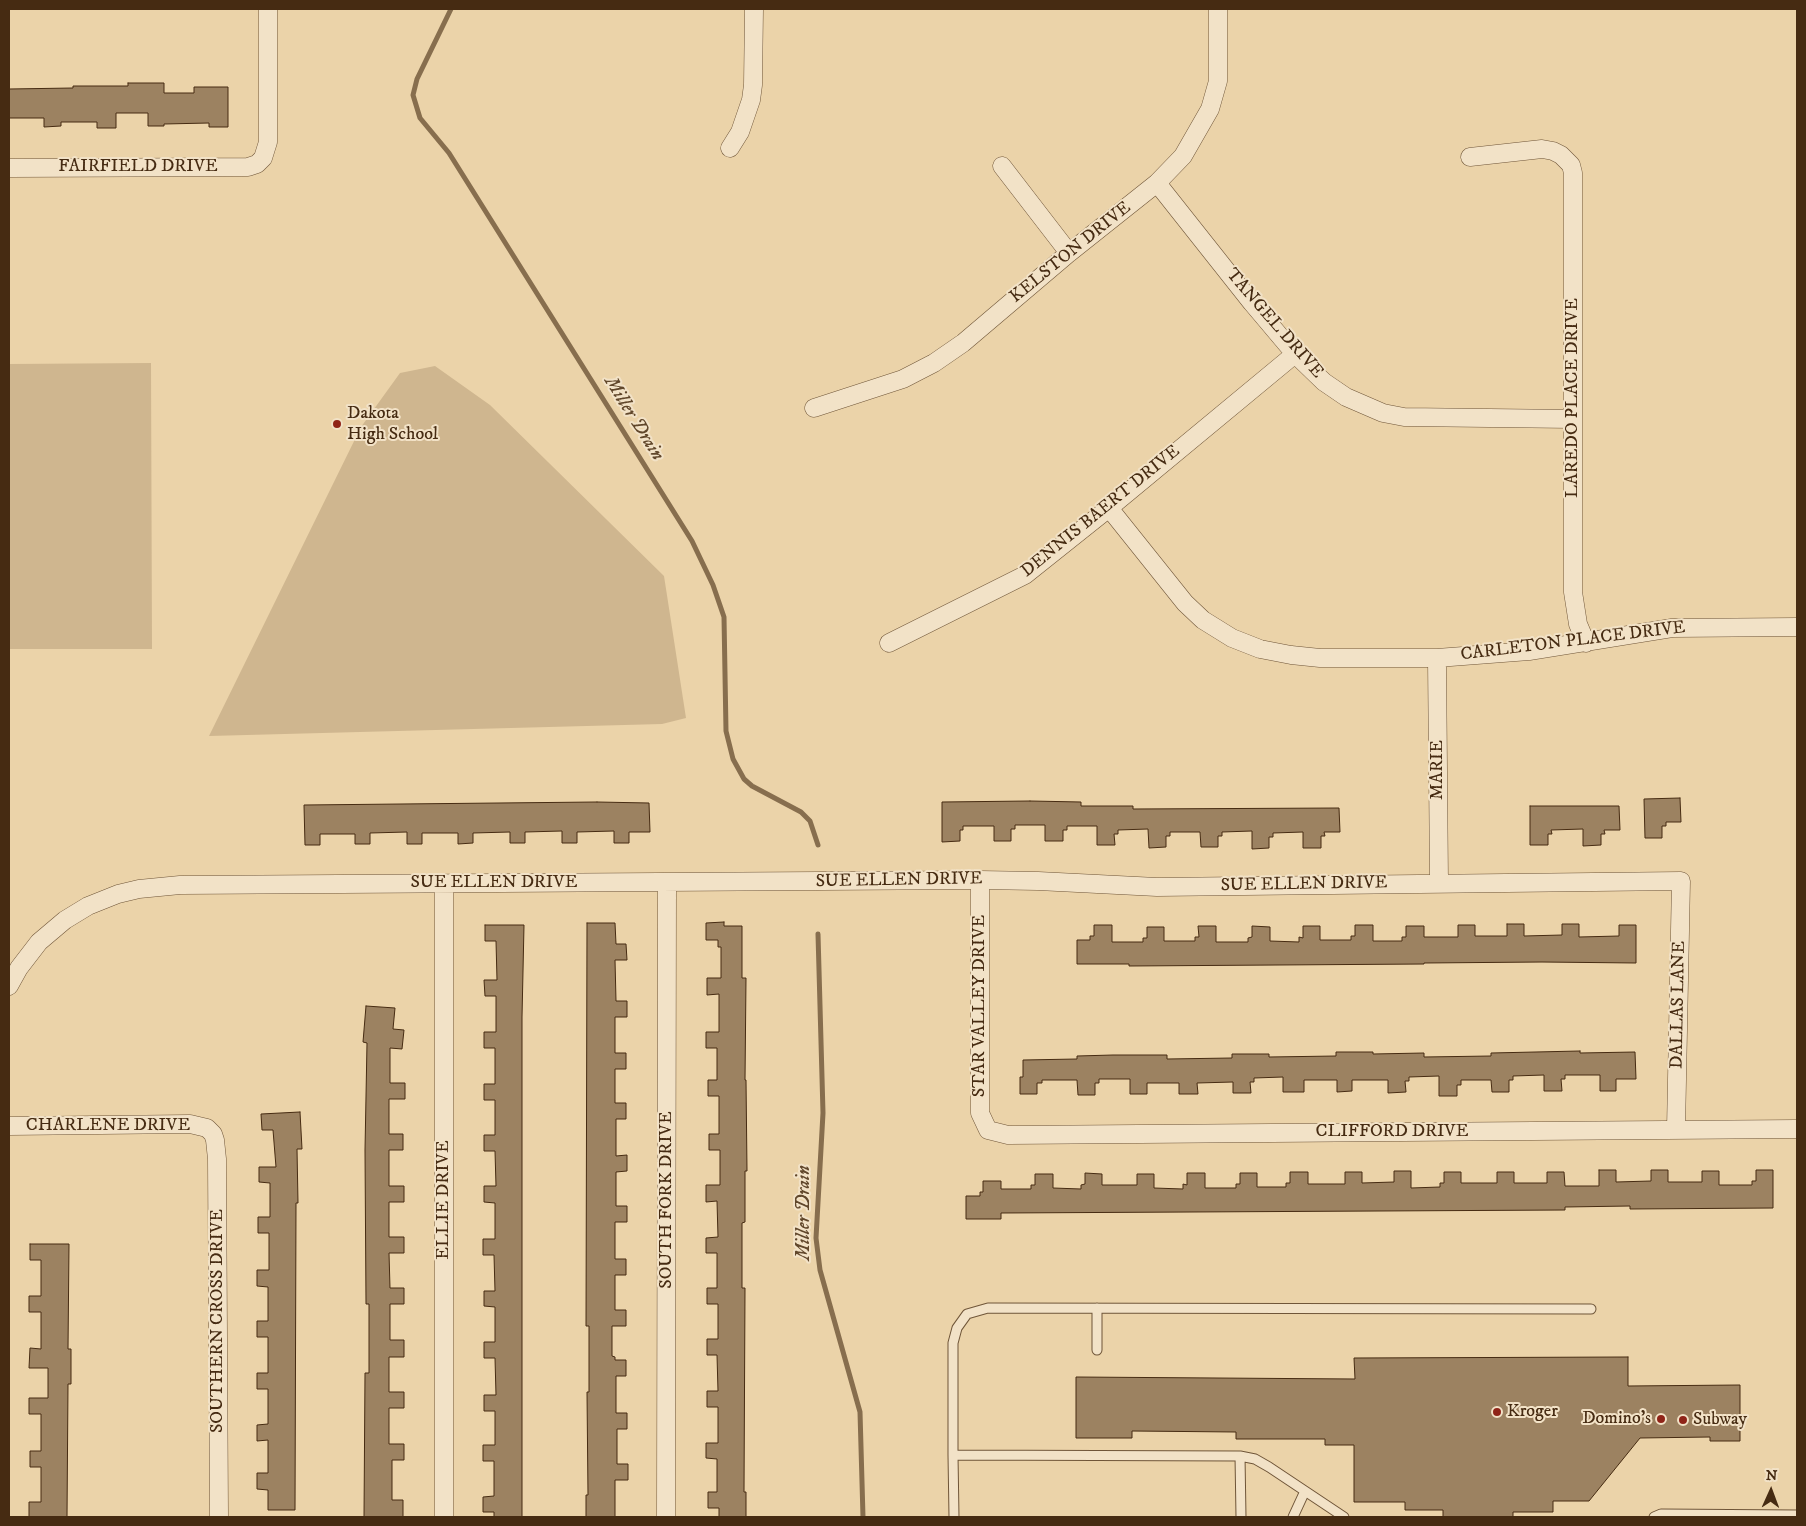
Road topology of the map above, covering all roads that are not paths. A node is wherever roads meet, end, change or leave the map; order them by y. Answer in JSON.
{"nodes":[{"id":1,"x":268,"y":9,"type":"edge"},
{"id":2,"x":754,"y":9,"type":"edge"},
{"id":3,"x":1218,"y":9,"type":"edge"},
{"id":4,"x":730,"y":148,"type":"dead end"},
{"id":5,"x":1470,"y":157,"type":"dead end"},
{"id":6,"x":1002,"y":166,"type":"dead end"},
{"id":7,"x":9,"y":168,"type":"edge"},
{"id":8,"x":1156,"y":183,"type":"junction"},
{"id":9,"x":1069,"y":253,"type":"junction"},
{"id":10,"x":1295,"y":354,"type":"junction"},
{"id":11,"x":814,"y":408,"type":"dead end"},
{"id":12,"x":1573,"y":419,"type":"junction"},
{"id":13,"x":1109,"y":508,"type":"junction"},
{"id":14,"x":1797,"y":628,"type":"edge"},
{"id":15,"x":889,"y":643,"type":"dead end"},
{"id":16,"x":1586,"y":643,"type":"junction"},
{"id":17,"x":1437,"y":658,"type":"junction"},
{"id":18,"x":980,"y":880,"type":"junction"},
{"id":19,"x":1681,"y":881,"type":"joint"},
{"id":20,"x":667,"y":882,"type":"junction"},
{"id":21,"x":444,"y":883,"type":"junction"},
{"id":22,"x":1439,"y":883,"type":"junction"},
{"id":23,"x":9,"y":986,"type":"edge"},
{"id":24,"x":9,"y":1126,"type":"edge"},
{"id":25,"x":207,"y":1128,"type":"joint"},
{"id":26,"x":1676,"y":1129,"type":"junction"},
{"id":27,"x":1797,"y":1129,"type":"edge"},
{"id":28,"x":988,"y":1130,"type":"joint"},
{"id":29,"x":1097,"y":1308,"type":"junction"},
{"id":30,"x":1591,"y":1309,"type":"dead end"},
{"id":31,"x":1097,"y":1350,"type":"dead end"},
{"id":32,"x":953,"y":1455,"type":"junction"},
{"id":33,"x":1240,"y":1456,"type":"junction"},
{"id":34,"x":1306,"y":1491,"type":"junction"},
{"id":35,"x":1797,"y":1514,"type":"edge"},
{"id":36,"x":1771,"y":1516,"type":"edge"},
{"id":37,"x":218,"y":1517,"type":"edge"},
{"id":38,"x":444,"y":1517,"type":"edge"},
{"id":39,"x":666,"y":1517,"type":"edge"},
{"id":40,"x":954,"y":1517,"type":"edge"},
{"id":41,"x":1241,"y":1517,"type":"edge"},
{"id":42,"x":1293,"y":1517,"type":"edge"},
{"id":43,"x":1344,"y":1517,"type":"edge"},
{"id":44,"x":1655,"y":1517,"type":"edge"}],
"edges":[{"from":1,"to":7,"type":"street","name":"FAIRFIELD DRIVE"},
{"from":2,"to":4,"type":"street"},
{"from":3,"to":8,"type":"street","name":"KELSTON DRIVE"},
{"from":5,"to":12,"type":"street","name":"LAREDO PLACE DRIVE"},
{"from":6,"to":9,"type":"street"},
{"from":8,"to":9,"type":"street","name":"KELSTON DRIVE"},
{"from":8,"to":10,"type":"street","name":"TANGEL DRIVE"},
{"from":9,"to":11,"type":"street","name":"KELSTON DRIVE"},
{"from":10,"to":12,"type":"street","name":"TANGEL DRIVE"},
{"from":10,"to":13,"type":"street","name":"DENNIS BAERT DRIVE"},
{"from":12,"to":16,"type":"street","name":"LAREDO PLACE DRIVE"},
{"from":13,"to":15,"type":"street","name":"DENNIS BAERT DRIVE"},
{"from":13,"to":17,"type":"street","name":"CARLETON PLACE DRIVE"},
{"from":14,"to":16,"type":"street","name":"CARLETON PLACE DRIVE"},
{"from":16,"to":17,"type":"street","name":"CARLETON PLACE DRIVE"},
{"from":17,"to":22,"type":"street","name":"MARIE"},
{"from":18,"to":20,"type":"street","name":"SUE ELLEN DRIVE"},
{"from":18,"to":22,"type":"street","name":"SUE ELLEN DRIVE"},
{"from":18,"to":28,"type":"street","name":"STAR VALLEY DRIVE"},
{"from":19,"to":22,"type":"street","name":"SUE ELLEN DRIVE"},
{"from":19,"to":26,"type":"street","name":"DALLAS LANE"},
{"from":20,"to":21,"type":"street","name":"SUE ELLEN DRIVE"},
{"from":20,"to":39,"type":"street","name":"SOUTH FORK DRIVE"},
{"from":21,"to":23,"type":"street","name":"SUE ELLEN DRIVE"},
{"from":21,"to":38,"type":"street","name":"ELLIE DRIVE"},
{"from":24,"to":25,"type":"street","name":"CHARLENE DRIVE"},
{"from":25,"to":37,"type":"street","name":"SOUTHERN CROSS DRIVE"},
{"from":26,"to":27,"type":"street","name":"CLIFFORD DRIVE"},
{"from":26,"to":28,"type":"street","name":"CLIFFORD DRIVE"},
{"from":29,"to":30,"type":"lane"},
{"from":29,"to":31,"type":"lane"},
{"from":29,"to":32,"type":"lane"},
{"from":32,"to":33,"type":"lane"},
{"from":32,"to":40,"type":"lane"},
{"from":33,"to":34,"type":"lane"},
{"from":33,"to":41,"type":"lane"},
{"from":34,"to":42,"type":"lane"},
{"from":34,"to":43,"type":"lane"},
{"from":35,"to":36,"type":"lane"},
{"from":36,"to":44,"type":"lane"}]}
